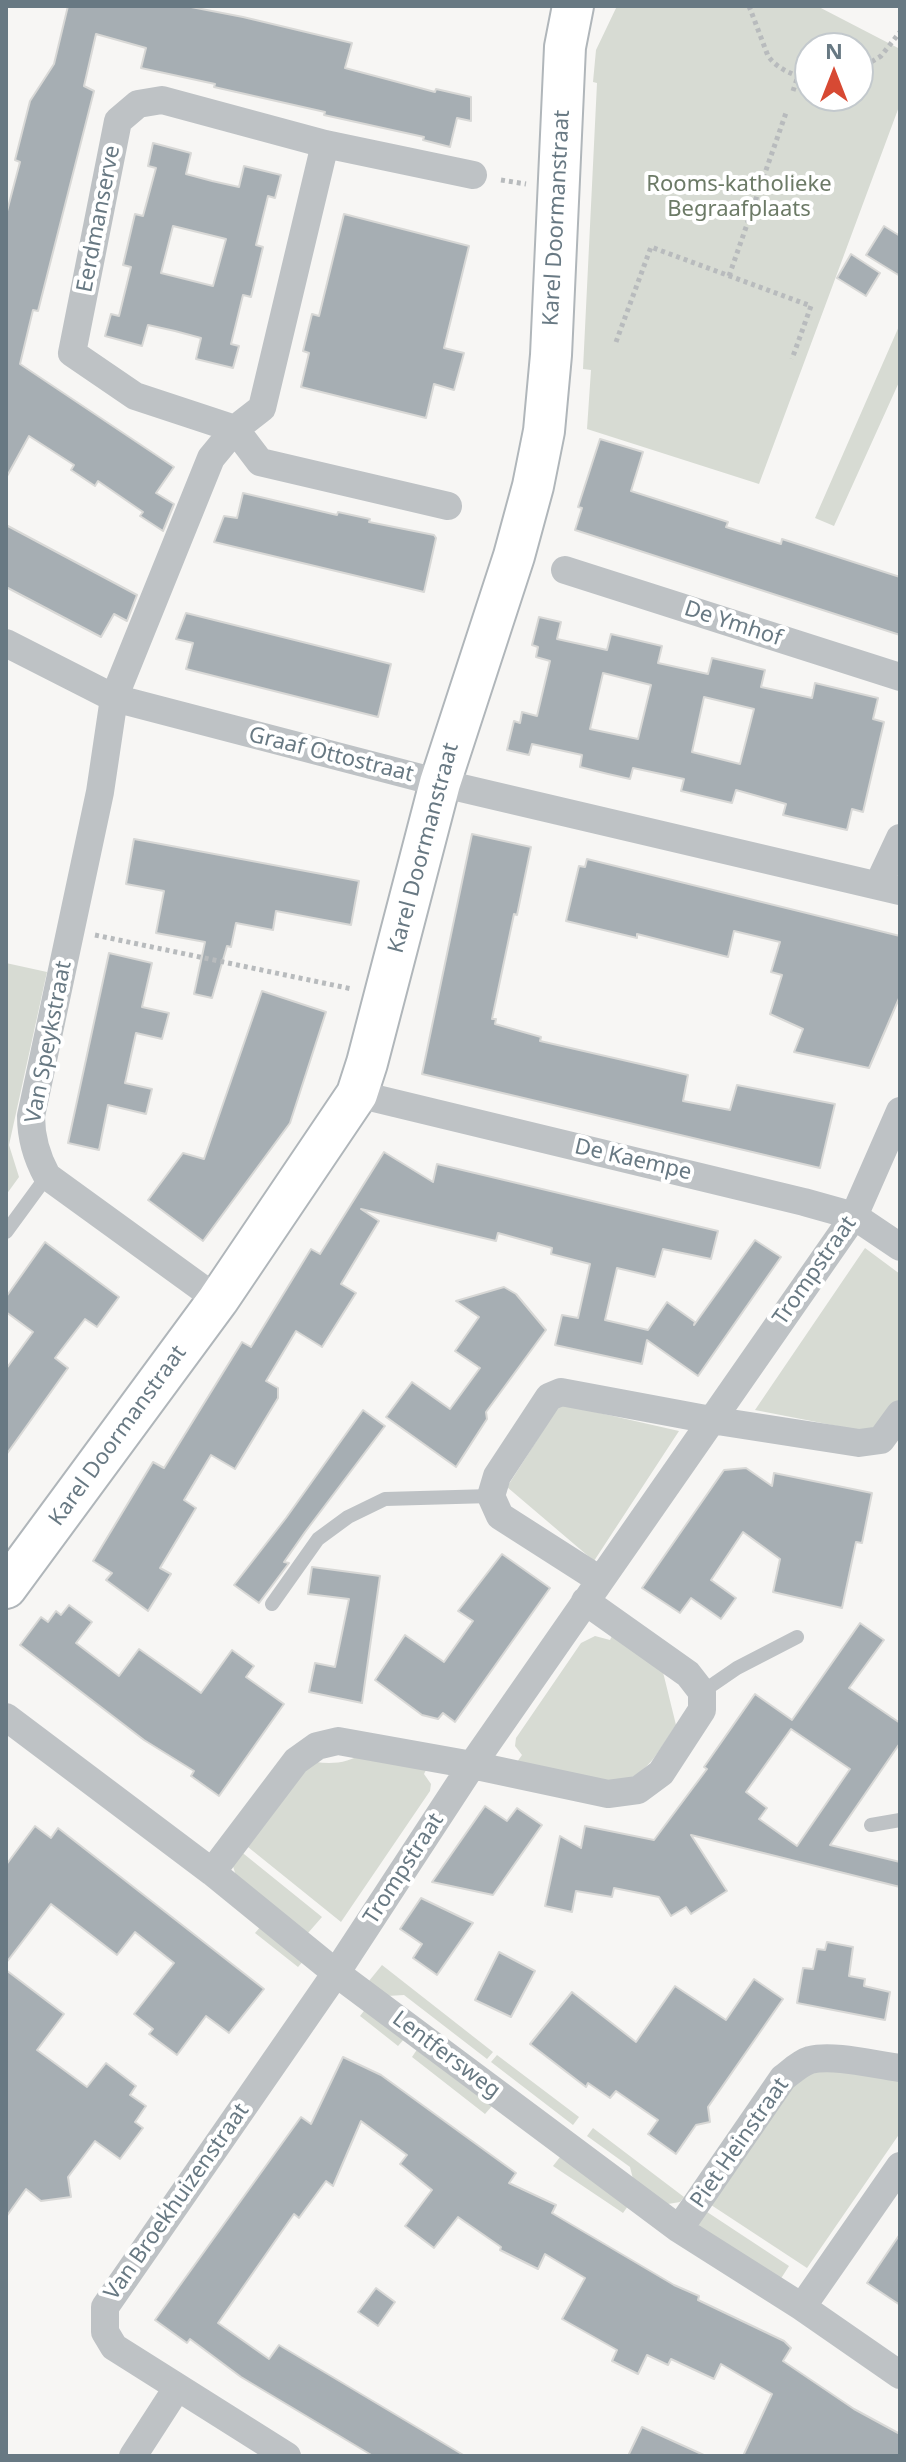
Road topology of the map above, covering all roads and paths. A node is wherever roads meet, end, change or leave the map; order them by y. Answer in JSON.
{"nodes":[{"id":1,"x":573,"y":6,"type":"edge"},
{"id":2,"x":749,"y":6,"type":"edge"},
{"id":3,"x":900,"y":32,"type":"edge"},
{"id":4,"x":874,"y":60,"type":"edge"},
{"id":5,"x":794,"y":75,"type":"edge"},
{"id":6,"x":794,"y":88,"type":"edge"},
{"id":7,"x":793,"y":91,"type":"dead end"},
{"id":8,"x":787,"y":110,"type":"dead end"},
{"id":9,"x":325,"y":144,"type":"junction"},
{"id":10,"x":473,"y":175,"type":"joint"},
{"id":11,"x":559,"y":190,"type":"junction"},
{"id":12,"x":729,"y":276,"type":"junction"},
{"id":13,"x":616,"y":342,"type":"dead end"},
{"id":14,"x":792,"y":359,"type":"dead end"},
{"id":15,"x":235,"y":429,"type":"junction"},
{"id":16,"x":448,"y":506,"type":"dead end"},
{"id":17,"x":565,"y":570,"type":"dead end"},
{"id":18,"x":6,"y":643,"type":"edge"},
{"id":19,"x":900,"y":677,"type":"edge"},
{"id":20,"x":114,"y":698,"type":"junction"},
{"id":21,"x":440,"y":783,"type":"junction"},
{"id":22,"x":900,"y":838,"type":"edge"},
{"id":23,"x":889,"y":888,"type":"edge"},
{"id":24,"x":70,"y":930,"type":"junction"},
{"id":25,"x":384,"y":996,"type":"junction"},
{"id":26,"x":357,"y":1094,"type":"junction"},
{"id":27,"x":900,"y":1111,"type":"edge"},
{"id":28,"x":47,"y":1176,"type":"junction"},
{"id":29,"x":854,"y":1216,"type":"junction"},
{"id":30,"x":6,"y":1232,"type":"edge"},
{"id":31,"x":900,"y":1247,"type":"edge"},
{"id":32,"x":218,"y":1300,"type":"junction"},
{"id":33,"x":900,"y":1414,"type":"edge"},
{"id":34,"x":711,"y":1420,"type":"junction"},
{"id":35,"x":491,"y":1496,"type":"junction"},
{"id":36,"x":6,"y":1588,"type":"edge"},
{"id":37,"x":592,"y":1591,"type":"junction"},
{"id":38,"x":272,"y":1604,"type":"dead end"},
{"id":39,"x":797,"y":1637,"type":"dead end"},
{"id":40,"x":702,"y":1692,"type":"junction"},
{"id":41,"x":6,"y":1717,"type":"edge"},
{"id":42,"x":472,"y":1765,"type":"junction"},
{"id":43,"x":900,"y":1820,"type":"edge"},
{"id":44,"x":871,"y":1825,"type":"dead end"},
{"id":45,"x":212,"y":1872,"type":"junction"},
{"id":46,"x":336,"y":1973,"type":"junction"},
{"id":47,"x":900,"y":2068,"type":"edge"},
{"id":48,"x":900,"y":2166,"type":"edge"},
{"id":49,"x":679,"y":2229,"type":"junction"},
{"id":50,"x":802,"y":2307,"type":"junction"},
{"id":51,"x":900,"y":2375,"type":"edge"},
{"id":52,"x":177,"y":2388,"type":"junction"},
{"id":53,"x":133,"y":2456,"type":"edge"},
{"id":54,"x":287,"y":2456,"type":"edge"}],
"edges":[{"from":1,"to":11,"type":"main road","name":"Karel Doormanstraat"},
{"from":2,"to":5,"type":"path"},
{"from":3,"to":4,"type":"path"},
{"from":6,"to":7,"type":"path"},
{"from":8,"to":12,"type":"path"},
{"from":9,"to":10,"type":"street","name":"Eerdmanserve"},
{"from":9,"to":15,"type":"street"},
{"from":9,"to":15,"type":"street","name":"Eerdmanserve"},
{"from":10,"to":11,"type":"path"},
{"from":11,"to":21,"type":"main road","name":"Karel Doormanstraat"},
{"from":12,"to":13,"type":"path"},
{"from":12,"to":14,"type":"path"},
{"from":15,"to":16,"type":"street"},
{"from":15,"to":20,"type":"street"},
{"from":17,"to":19,"type":"street","name":"De Ymhof"},
{"from":18,"to":20,"type":"street","name":"Graaf Ottostraat"},
{"from":20,"to":21,"type":"street","name":"Graaf Ottostraat"},
{"from":20,"to":24,"type":"street","name":"Van Speykstraat"},
{"from":21,"to":23,"type":"street","name":"Graaf Ottostraat"},
{"from":21,"to":25,"type":"main road","name":"Karel Doormanstraat"},
{"from":22,"to":23,"type":"street"},
{"from":24,"to":25,"type":"path"},
{"from":24,"to":28,"type":"street","name":"Van Speykstraat"},
{"from":25,"to":26,"type":"main road","name":"Karel Doormanstraat"},
{"from":26,"to":29,"type":"street","name":"De Kaempe"},
{"from":26,"to":32,"type":"main road","name":"Karel Doormanstraat"},
{"from":27,"to":29,"type":"street","name":"Trompstraat"},
{"from":28,"to":30,"type":"lane"},
{"from":28,"to":32,"type":"street"},
{"from":29,"to":31,"type":"street","name":"De Kaempe"},
{"from":29,"to":34,"type":"street","name":"Trompstraat"},
{"from":32,"to":36,"type":"main road","name":"Karel Doormanstraat"},
{"from":33,"to":34,"type":"street"},
{"from":34,"to":35,"type":"street"},
{"from":34,"to":37,"type":"street","name":"Trompstraat"},
{"from":35,"to":37,"type":"street"},
{"from":35,"to":38,"type":"lane"},
{"from":37,"to":40,"type":"street"},
{"from":37,"to":42,"type":"street","name":"Trompstraat"},
{"from":39,"to":40,"type":"lane"},
{"from":40,"to":42,"type":"street"},
{"from":41,"to":45,"type":"street","name":"Lentfersweg"},
{"from":42,"to":45,"type":"street"},
{"from":42,"to":46,"type":"street","name":"Trompstraat"},
{"from":43,"to":44,"type":"lane"},
{"from":45,"to":46,"type":"street","name":"Lentfersweg"},
{"from":46,"to":49,"type":"street","name":"Lentfersweg"},
{"from":46,"to":52,"type":"street","name":"Van Broekhuizenstraat"},
{"from":47,"to":49,"type":"street","name":"Piet Heinstraat"},
{"from":48,"to":50,"type":"street"},
{"from":49,"to":50,"type":"street","name":"Lentfersweg"},
{"from":50,"to":51,"type":"street","name":"Lentfersweg"},
{"from":52,"to":53,"type":"street"},
{"from":52,"to":54,"type":"street","name":"Van Broekhuizenstraat"}]}
